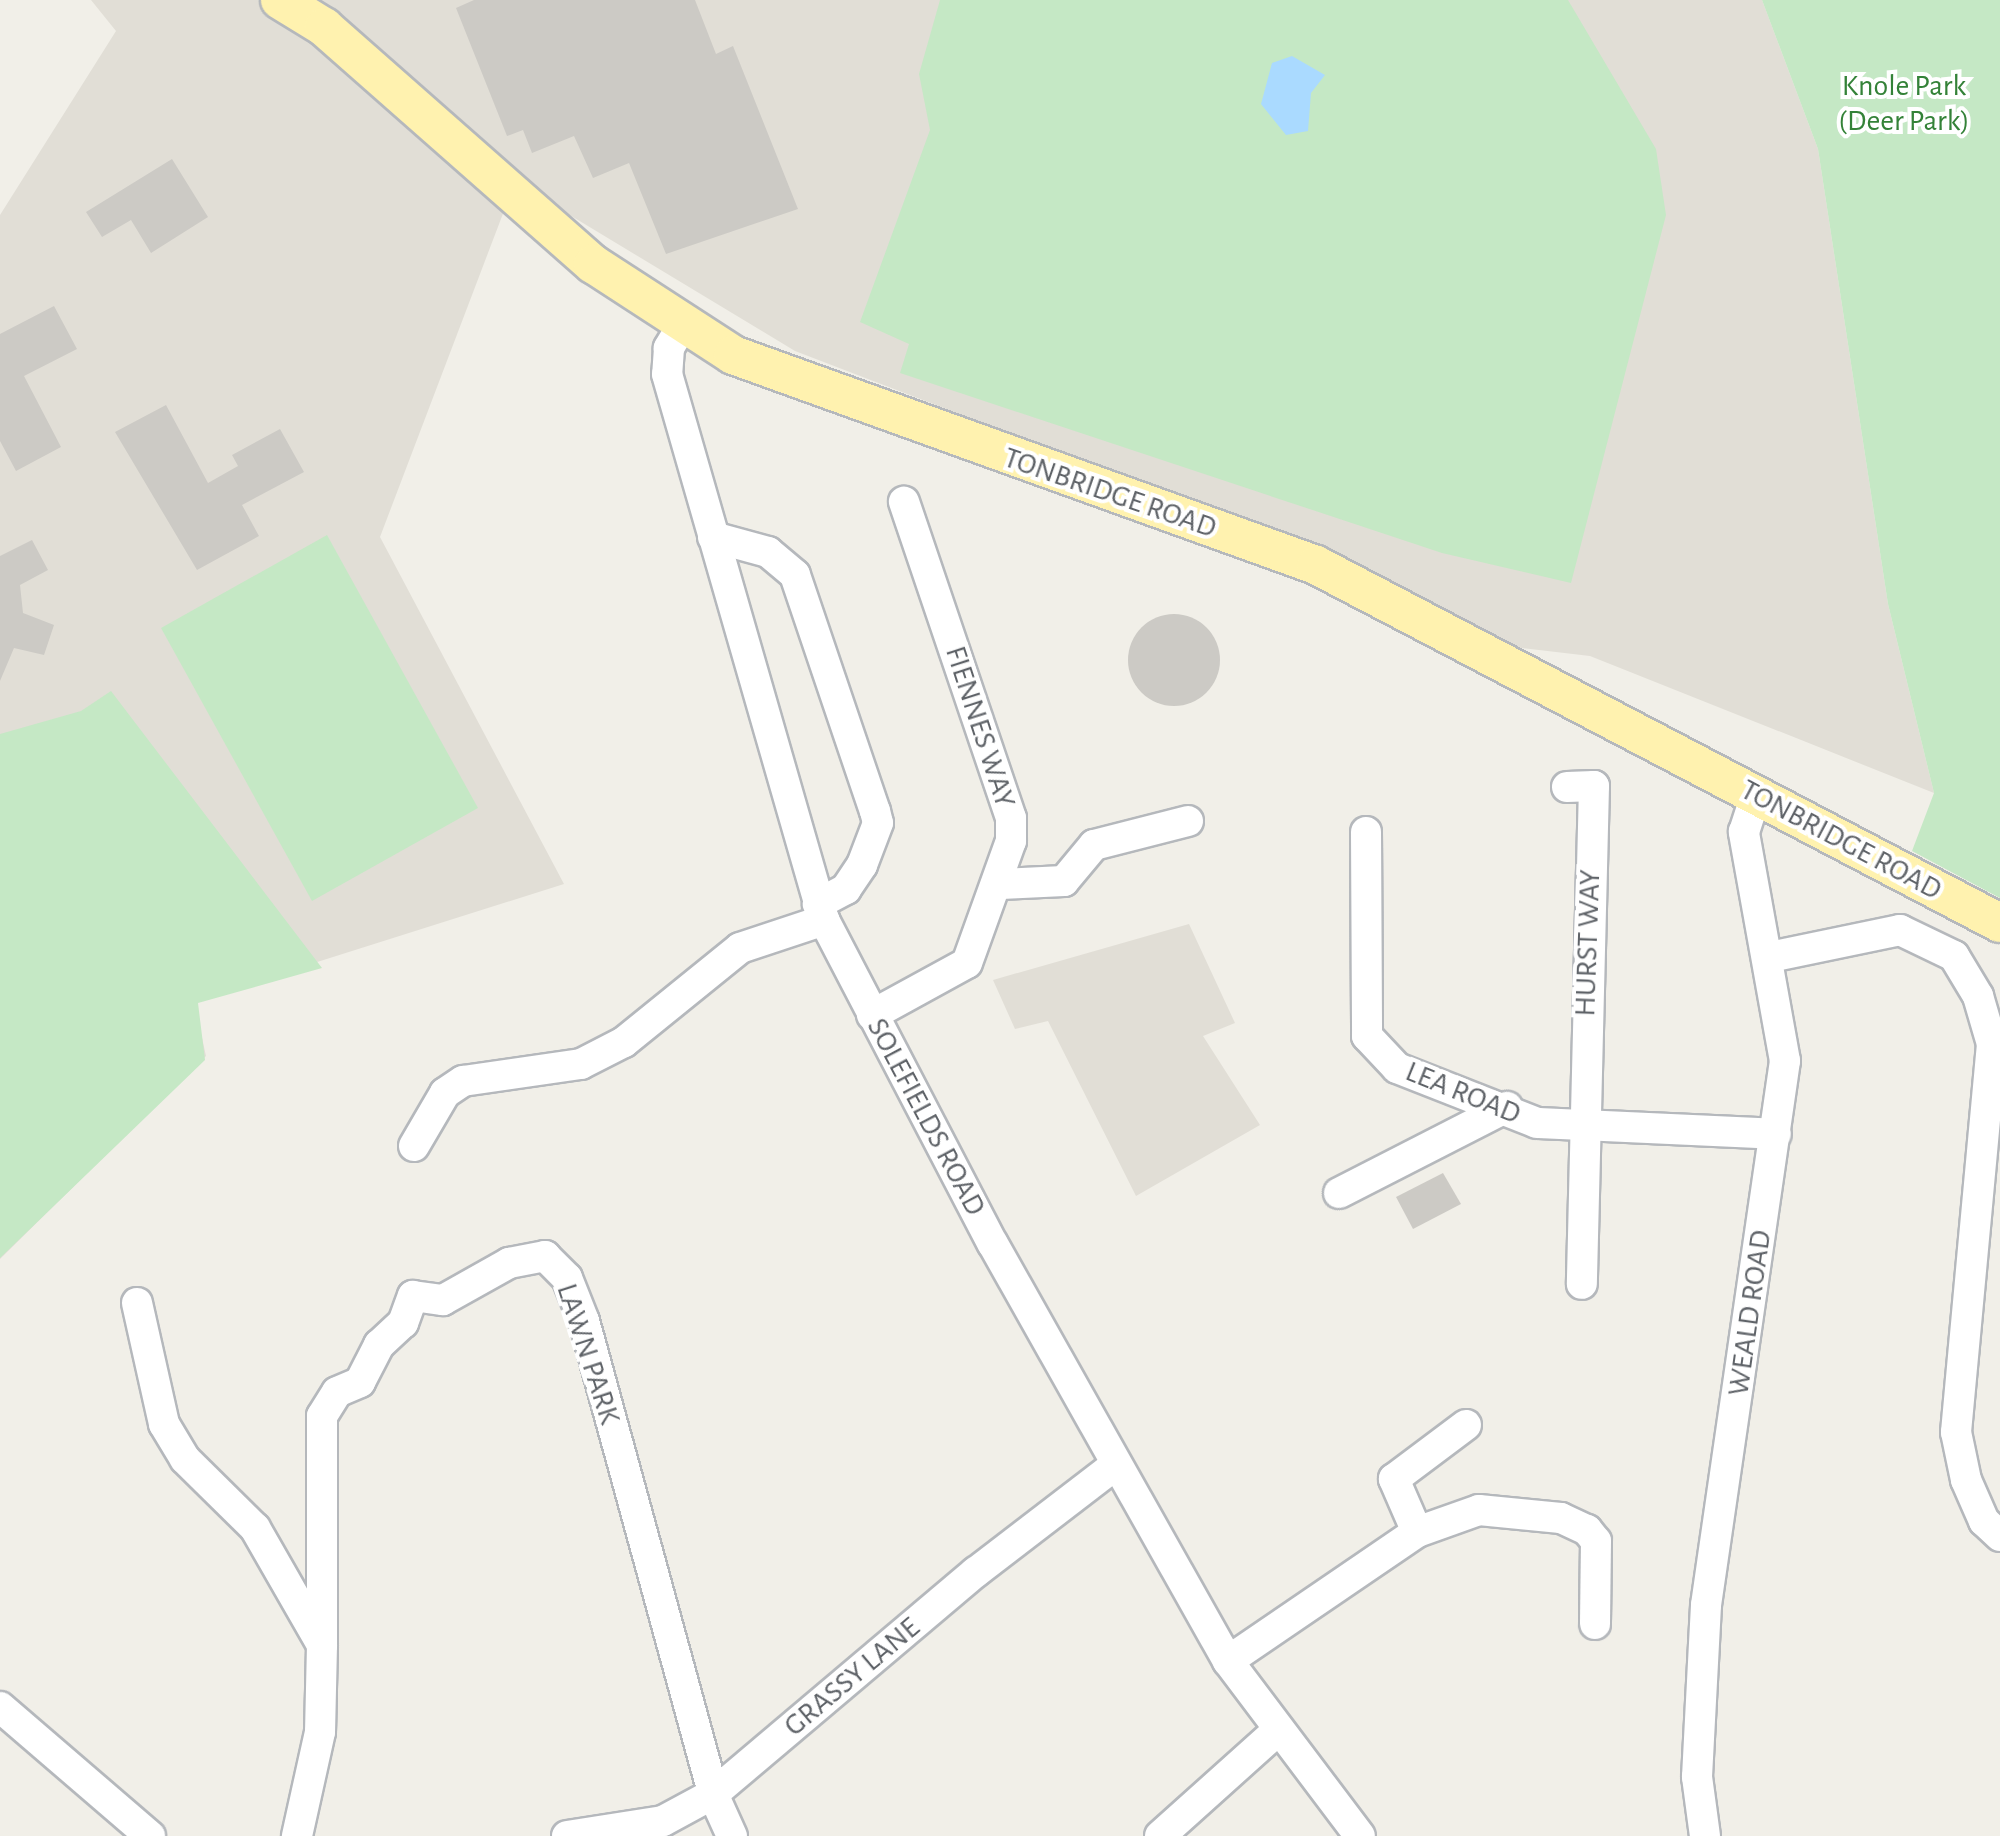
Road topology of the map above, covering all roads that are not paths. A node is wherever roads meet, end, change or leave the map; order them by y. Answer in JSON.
{"nodes":[{"id":1,"x":280,"y":0,"type":"edge"},
{"id":2,"x":682,"y":326,"type":"junction"},
{"id":3,"x":904,"y":502,"type":"dead end"},
{"id":4,"x":714,"y":537,"type":"junction"},
{"id":5,"x":1589,"y":786,"type":"dead end"},
{"id":6,"x":1756,"y":794,"type":"junction"},
{"id":7,"x":1188,"y":820,"type":"dead end"},
{"id":8,"x":1366,"y":832,"type":"dead end"},
{"id":9,"x":1001,"y":884,"type":"junction"},
{"id":10,"x":821,"y":912,"type":"junction"},
{"id":11,"x":1995,"y":921,"type":"edge"},
{"id":12,"x":1770,"y":957,"type":"junction"},
{"id":13,"x":872,"y":1014,"type":"junction"},
{"id":14,"x":1507,"y":1107,"type":"junction"},
{"id":15,"x":1582,"y":1128,"type":"junction"},
{"id":16,"x":1776,"y":1134,"type":"junction"},
{"id":17,"x":414,"y":1146,"type":"dead end"},
{"id":18,"x":1338,"y":1193,"type":"dead end"},
{"id":19,"x":1582,"y":1284,"type":"dead end"},
{"id":20,"x":137,"y":1303,"type":"dead end"},
{"id":21,"x":1466,"y":1425,"type":"dead end"},
{"id":22,"x":1114,"y":1466,"type":"junction"},
{"id":23,"x":1417,"y":1532,"type":"junction"},
{"id":24,"x":2000,"y":1536,"type":"edge"},
{"id":25,"x":1594,"y":1624,"type":"dead end"},
{"id":26,"x":322,"y":1645,"type":"junction"},
{"id":27,"x":1228,"y":1662,"type":"junction"},
{"id":28,"x":0,"y":1707,"type":"edge"},
{"id":29,"x":1277,"y":1730,"type":"junction"},
{"id":30,"x":712,"y":1794,"type":"junction"},
{"id":31,"x":150,"y":1836,"type":"edge"},
{"id":32,"x":297,"y":1836,"type":"edge"},
{"id":33,"x":567,"y":1836,"type":"edge"},
{"id":34,"x":732,"y":1836,"type":"edge"},
{"id":35,"x":1160,"y":1836,"type":"edge"},
{"id":36,"x":1360,"y":1836,"type":"edge"},
{"id":37,"x":1705,"y":1836,"type":"edge"}],
"edges":[{"from":1,"to":2,"type":"main road","name":"TONBRIDGE ROAD"},
{"from":2,"to":4,"type":"street","name":"SOLEFIELDS ROAD"},
{"from":2,"to":6,"type":"main road","name":"TONBRIDGE ROAD"},
{"from":3,"to":9,"type":"street","name":"FIENNES WAY"},
{"from":4,"to":10,"type":"street","name":"SOLEFIELDS ROAD"},
{"from":4,"to":10,"type":"street"},
{"from":5,"to":15,"type":"street","name":"HURST WAY"},
{"from":6,"to":11,"type":"main road","name":"TONBRIDGE ROAD"},
{"from":6,"to":12,"type":"street","name":"WEALD ROAD"},
{"from":7,"to":9,"type":"street"},
{"from":8,"to":14,"type":"street","name":"LEA ROAD"},
{"from":9,"to":13,"type":"street","name":"FIENNES WAY"},
{"from":10,"to":13,"type":"street","name":"SOLEFIELDS ROAD"},
{"from":10,"to":17,"type":"street"},
{"from":12,"to":16,"type":"street","name":"WEALD ROAD"},
{"from":12,"to":24,"type":"street"},
{"from":13,"to":22,"type":"street","name":"SOLEFIELDS ROAD"},
{"from":14,"to":15,"type":"street","name":"LEA ROAD"},
{"from":14,"to":18,"type":"street"},
{"from":15,"to":16,"type":"street","name":"LEA ROAD"},
{"from":15,"to":19,"type":"street","name":"HURST WAY"},
{"from":16,"to":37,"type":"street","name":"WEALD ROAD"},
{"from":20,"to":26,"type":"street"},
{"from":21,"to":23,"type":"street"},
{"from":22,"to":27,"type":"street","name":"SOLEFIELDS ROAD"},
{"from":22,"to":30,"type":"street","name":"GRASSY LANE"},
{"from":23,"to":25,"type":"street"},
{"from":23,"to":27,"type":"street"},
{"from":26,"to":30,"type":"street","name":"LAWN PARK"},
{"from":26,"to":32,"type":"street"},
{"from":27,"to":29,"type":"street","name":"SOLEFIELDS ROAD"},
{"from":28,"to":31,"type":"street"},
{"from":29,"to":35,"type":"street"},
{"from":29,"to":36,"type":"street","name":"SOLEFIELDS ROAD"},
{"from":30,"to":33,"type":"street","name":"GRASSY LANE"},
{"from":30,"to":34,"type":"street"}]}
